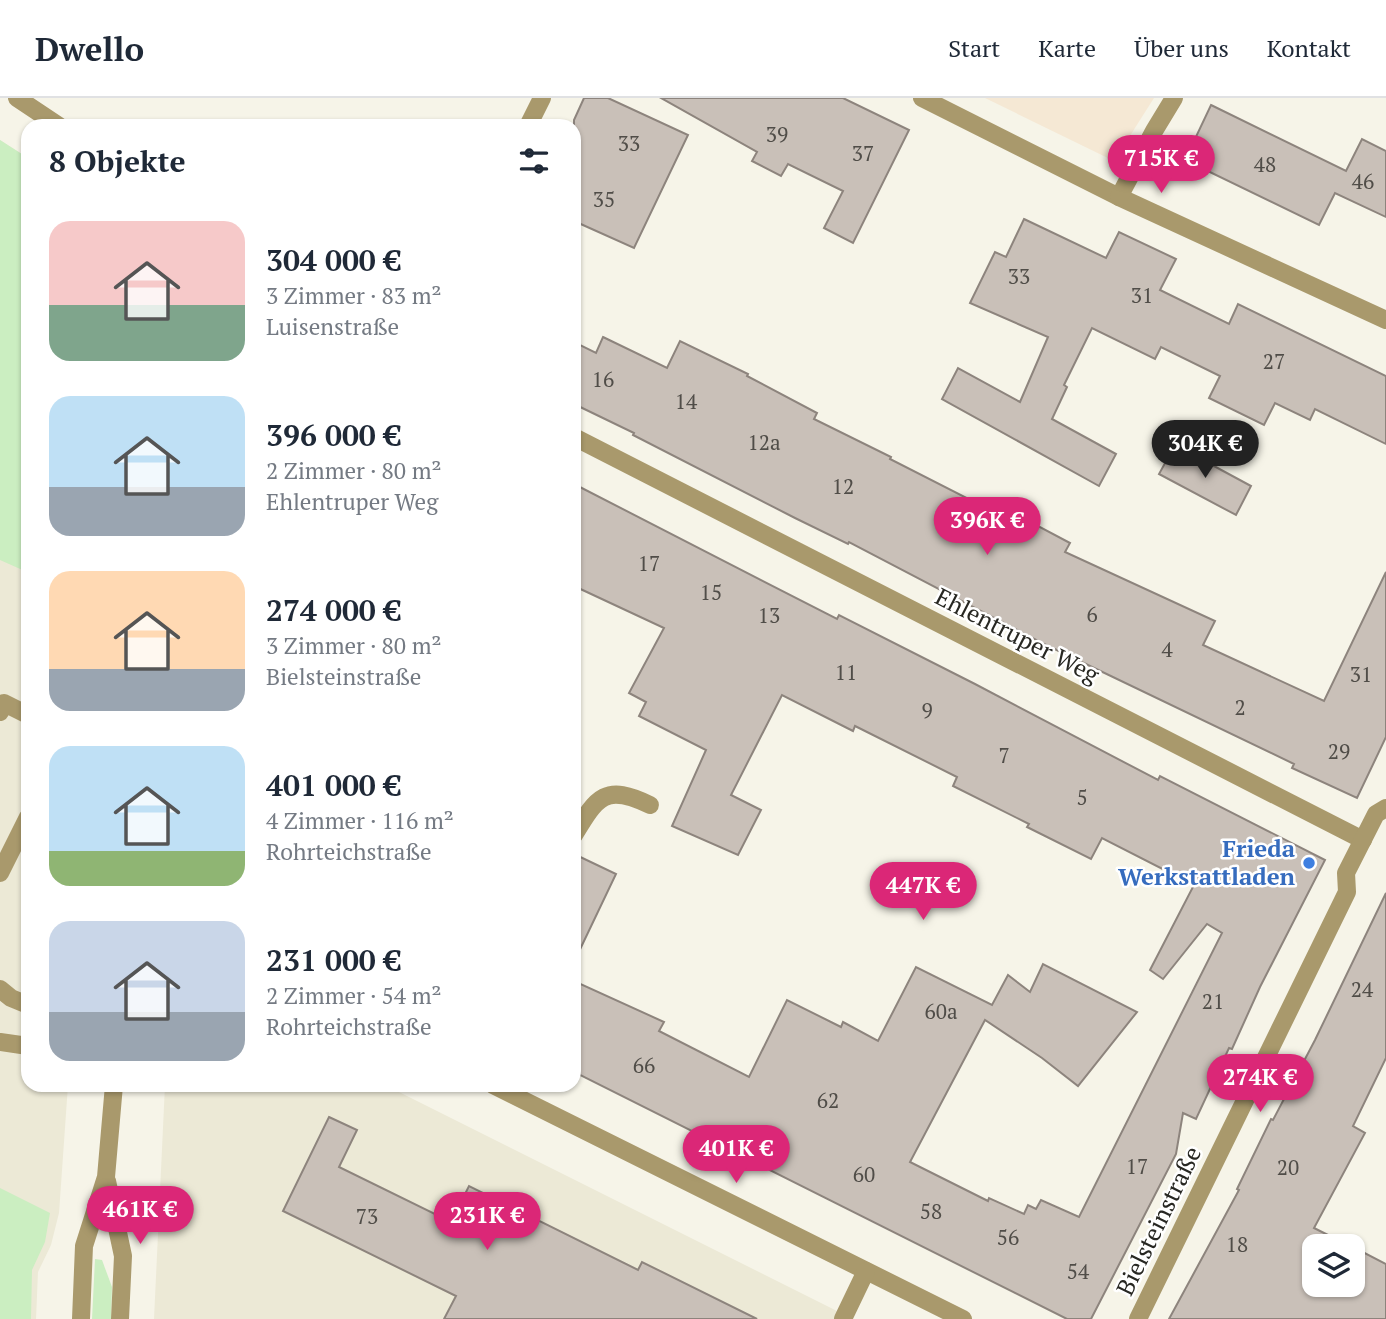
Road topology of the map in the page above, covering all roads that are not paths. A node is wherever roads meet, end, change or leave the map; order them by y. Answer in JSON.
{"nodes":[{"id":1,"x":17,"y":98,"type":"edge"},
{"id":2,"x":542,"y":98,"type":"edge"},
{"id":3,"x":922,"y":98,"type":"edge"},
{"id":4,"x":1174,"y":98,"type":"edge"},
{"id":5,"x":48,"y":119,"type":"edge"},
{"id":6,"x":532,"y":119,"type":"edge"},
{"id":7,"x":1119,"y":197,"type":"junction"},
{"id":8,"x":1386,"y":320,"type":"edge"},
{"id":9,"x":581,"y":441,"type":"edge"},
{"id":10,"x":0,"y":712,"type":"edge"},
{"id":11,"x":21,"y":712,"type":"edge"},
{"id":12,"x":650,"y":805,"type":"dead end"},
{"id":13,"x":1386,"y":808,"type":"edge"},
{"id":14,"x":581,"y":824,"type":"edge"},
{"id":15,"x":21,"y":831,"type":"edge"},
{"id":16,"x":1363,"y":840,"type":"junction"},
{"id":17,"x":0,"y":873,"type":"edge"},
{"id":18,"x":0,"y":989,"type":"edge"},
{"id":19,"x":21,"y":1002,"type":"edge"},
{"id":20,"x":0,"y":1042,"type":"edge"},
{"id":21,"x":21,"y":1045,"type":"edge"},
{"id":22,"x":113,"y":1092,"type":"edge"},
{"id":23,"x":507,"y":1092,"type":"edge"},
{"id":24,"x":106,"y":1177,"type":"junction"},
{"id":25,"x":866,"y":1271,"type":"junction"},
{"id":26,"x":81,"y":1319,"type":"edge"},
{"id":27,"x":120,"y":1319,"type":"edge"},
{"id":28,"x":843,"y":1319,"type":"edge"},
{"id":29,"x":963,"y":1319,"type":"edge"},
{"id":30,"x":1138,"y":1319,"type":"edge"}],
"edges":[{"from":1,"to":5,"type":"street"},
{"from":2,"to":6,"type":"street"},
{"from":3,"to":7,"type":"street"},
{"from":4,"to":7,"type":"street"},
{"from":7,"to":8,"type":"street"},
{"from":9,"to":16,"type":"street","name":"Ehlentruper Weg"},
{"from":10,"to":11,"type":"street"},
{"from":12,"to":14,"type":"street"},
{"from":13,"to":16,"type":"street","name":"Bielsteinstraße"},
{"from":15,"to":17,"type":"street"},
{"from":16,"to":30,"type":"street","name":"Bielsteinstraße"},
{"from":18,"to":19,"type":"street"},
{"from":20,"to":21,"type":"street"},
{"from":22,"to":24,"type":"street"},
{"from":23,"to":25,"type":"street"},
{"from":24,"to":26,"type":"street"},
{"from":24,"to":27,"type":"street"},
{"from":25,"to":28,"type":"street"},
{"from":25,"to":29,"type":"street"}]}
